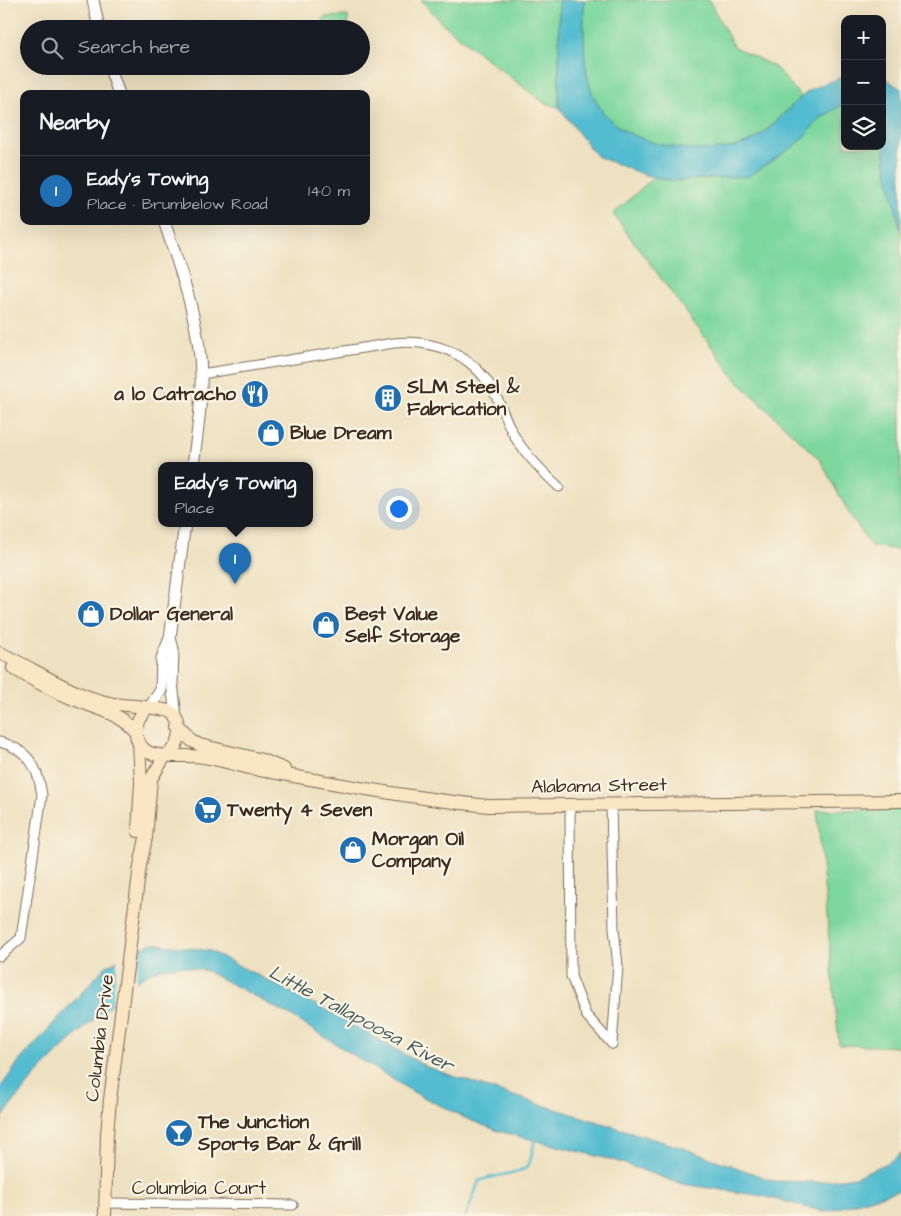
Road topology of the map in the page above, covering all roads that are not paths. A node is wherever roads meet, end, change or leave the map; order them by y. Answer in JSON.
{"nodes":[{"id":1,"x":93,"y":0,"type":"edge"},
{"id":2,"x":97,"y":20,"type":"edge"},
{"id":3,"x":112,"y":75,"type":"edge"},
{"id":4,"x":117,"y":90,"type":"edge"},
{"id":5,"x":165,"y":225,"type":"edge"},
{"id":6,"x":201,"y":374,"type":"junction"},
{"id":7,"x":193,"y":462,"type":"edge"},
{"id":8,"x":559,"y":487,"type":"dead end"},
{"id":9,"x":184,"y":527,"type":"edge"},
{"id":10,"x":170,"y":638,"type":"junction"},
{"id":11,"x":0,"y":655,"type":"edge"},
{"id":12,"x":149,"y":707,"type":"junction"},
{"id":13,"x":178,"y":723,"type":"junction"},
{"id":14,"x":137,"y":737,"type":"junction"},
{"id":15,"x":0,"y":742,"type":"edge"},
{"id":16,"x":167,"y":755,"type":"junction"},
{"id":17,"x":300,"y":776,"type":"junction"},
{"id":18,"x":901,"y":801,"type":"edge"},
{"id":19,"x":570,"y":805,"type":"junction"},
{"id":20,"x":611,"y":805,"type":"junction"},
{"id":21,"x":140,"y":866,"type":"junction"},
{"id":22,"x":0,"y":956,"type":"edge"},
{"id":23,"x":293,"y":1205,"type":"dead end"},
{"id":24,"x":105,"y":1210,"type":"edge"}],
"edges":[{"from":1,"to":2,"type":"street"},
{"from":3,"to":4,"type":"street"},
{"from":5,"to":6,"type":"street"},
{"from":6,"to":7,"type":"street"},
{"from":6,"to":8,"type":"street"},
{"from":9,"to":10,"type":"street"},
{"from":10,"to":12,"type":"street"},
{"from":10,"to":13,"type":"street"},
{"from":11,"to":12,"type":"main road"},
{"from":11,"to":14,"type":"main road"},
{"from":12,"to":13,"type":"main road"},
{"from":12,"to":14,"type":"main road"},
{"from":13,"to":16,"type":"main road"},
{"from":13,"to":17,"type":"main road","name":"Alabama Street"},
{"from":14,"to":16,"type":"main road"},
{"from":14,"to":21,"type":"main road","name":"Columbia Drive"},
{"from":15,"to":22,"type":"street"},
{"from":16,"to":17,"type":"main road","name":"Alabama Street"},
{"from":16,"to":21,"type":"main road","name":"Columbia Drive"},
{"from":17,"to":19,"type":"main road","name":"Alabama Street"},
{"from":18,"to":20,"type":"main road","name":"Alabama Street"},
{"from":19,"to":20,"type":"main road","name":"Alabama Street"},
{"from":19,"to":20,"type":"street"},
{"from":21,"to":24,"type":"main road","name":"Columbia Drive"},
{"from":23,"to":24,"type":"street","name":"Columbia Court"}]}
